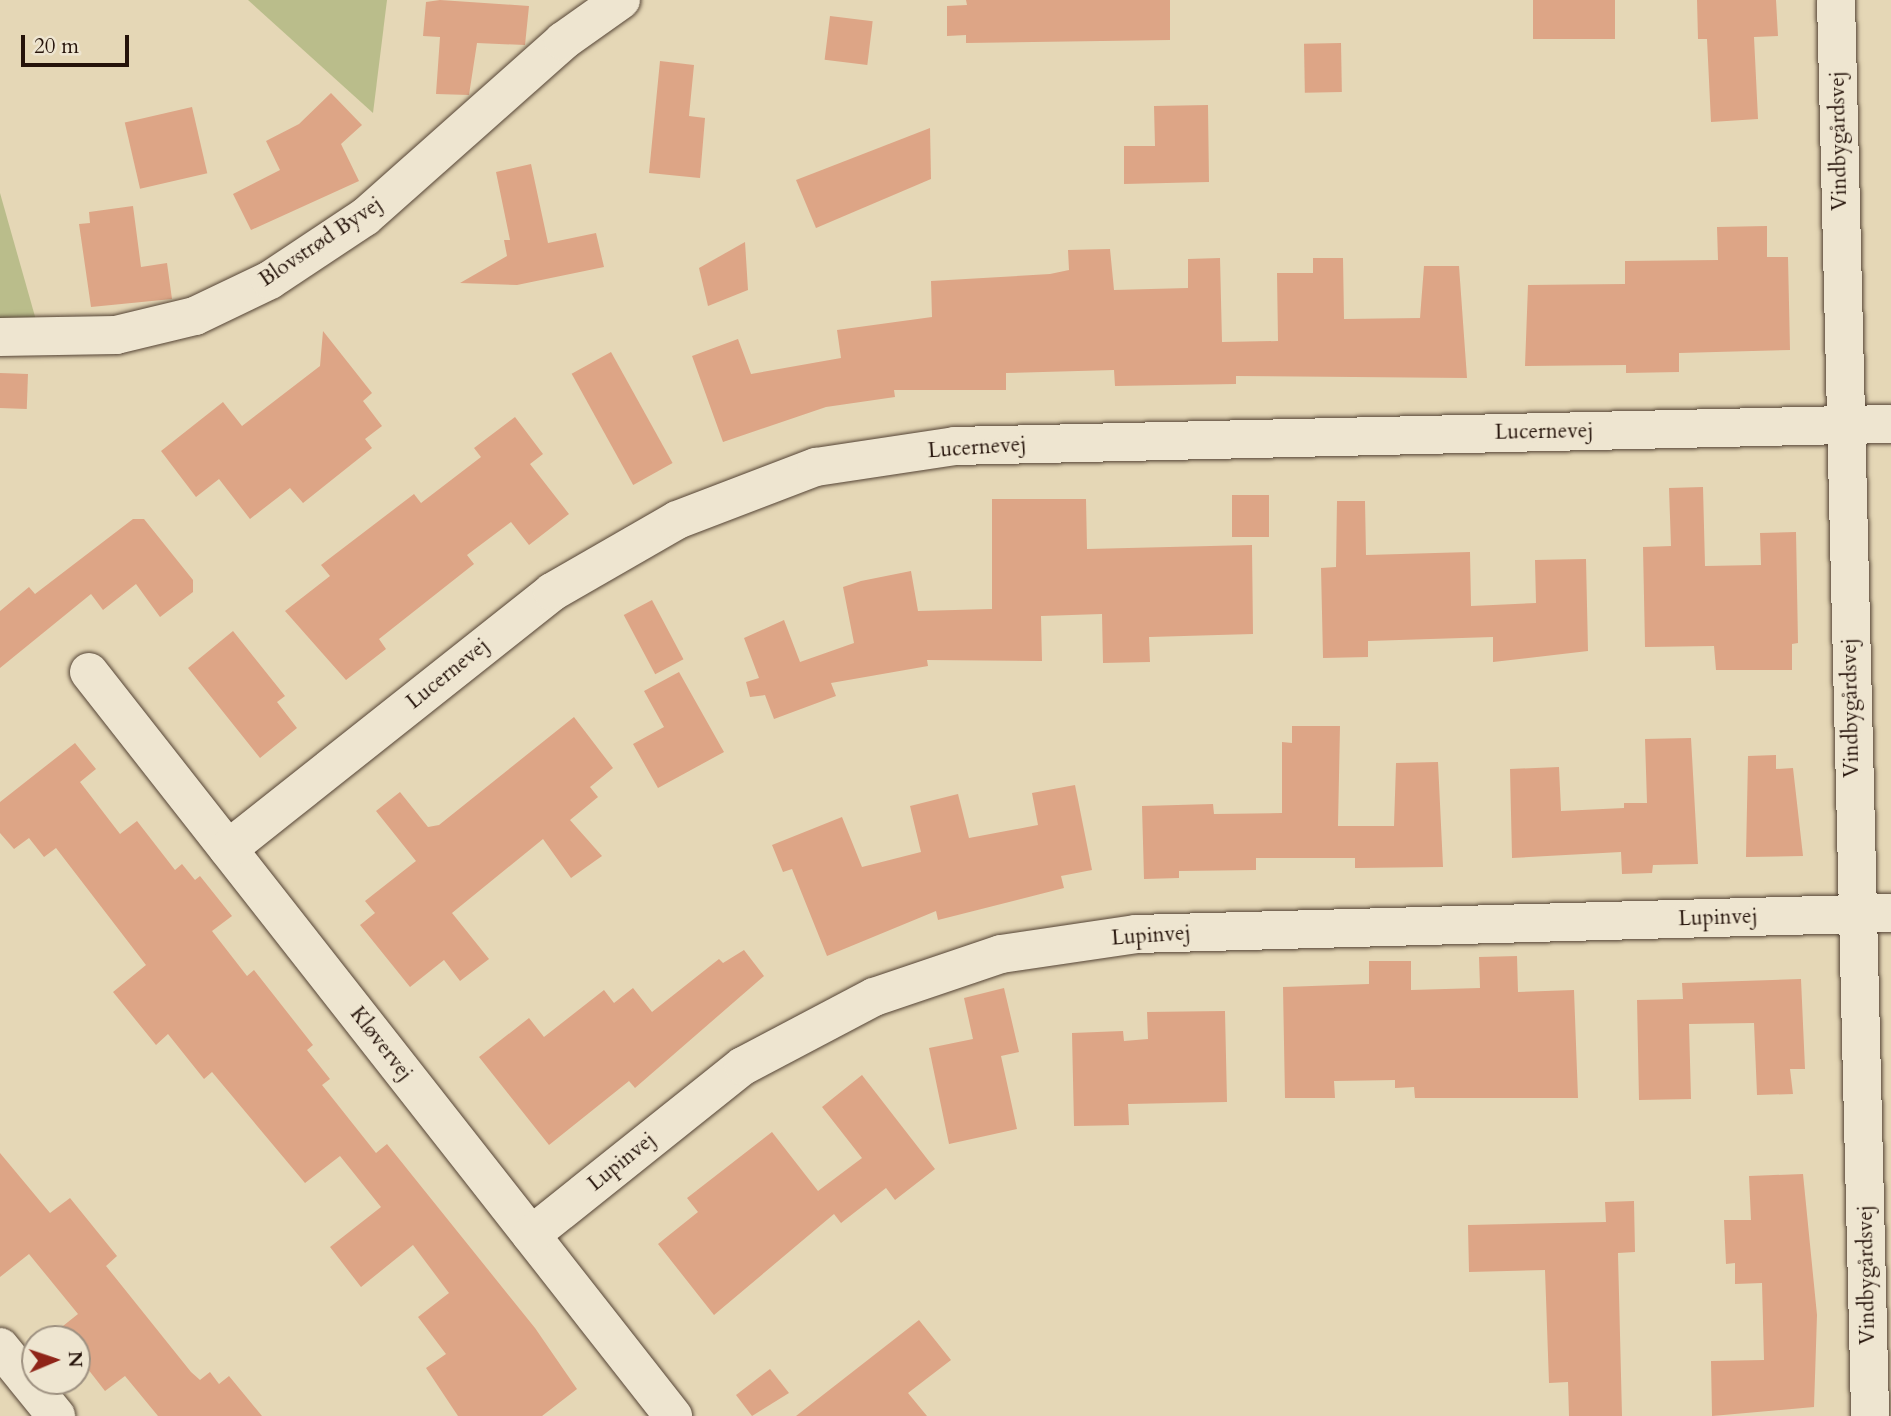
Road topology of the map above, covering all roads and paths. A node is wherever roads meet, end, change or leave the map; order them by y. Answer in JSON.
{"nodes":[{"id":1,"x":621,"y":0,"type":"edge"},
{"id":2,"x":1836,"y":0,"type":"edge"},
{"id":3,"x":0,"y":337,"type":"edge"},
{"id":4,"x":1891,"y":424,"type":"edge"},
{"id":5,"x":1845,"y":425,"type":"junction"},
{"id":6,"x":89,"y":672,"type":"dead end"},
{"id":7,"x":228,"y":849,"type":"junction"},
{"id":8,"x":1873,"y":914,"type":"edge"},
{"id":9,"x":531,"y":1236,"type":"junction"},
{"id":10,"x":0,"y":1347,"type":"edge"},
{"id":11,"x":56,"y":1416,"type":"edge"},
{"id":12,"x":673,"y":1416,"type":"edge"},
{"id":13,"x":1870,"y":1416,"type":"edge"}],
"edges":[{"from":1,"to":3,"type":"street","name":"Blovstrød Byvej"},
{"from":2,"to":5,"type":"street","name":"Vindbygårdsvej"},
{"from":4,"to":5,"type":"street","name":"Lucernevej"},
{"from":5,"to":7,"type":"street","name":"Lucernevej"},
{"from":5,"to":8,"type":"street","name":"Vindbygårdsvej"},
{"from":6,"to":7,"type":"street","name":"Kløvervej"},
{"from":7,"to":9,"type":"street","name":"Kløvervej"},
{"from":8,"to":9,"type":"street","name":"Lupinvej"},
{"from":8,"to":13,"type":"street","name":"Vindbygårdsvej"},
{"from":9,"to":12,"type":"street","name":"Kløvervej"},
{"from":10,"to":11,"type":"street"}]}
